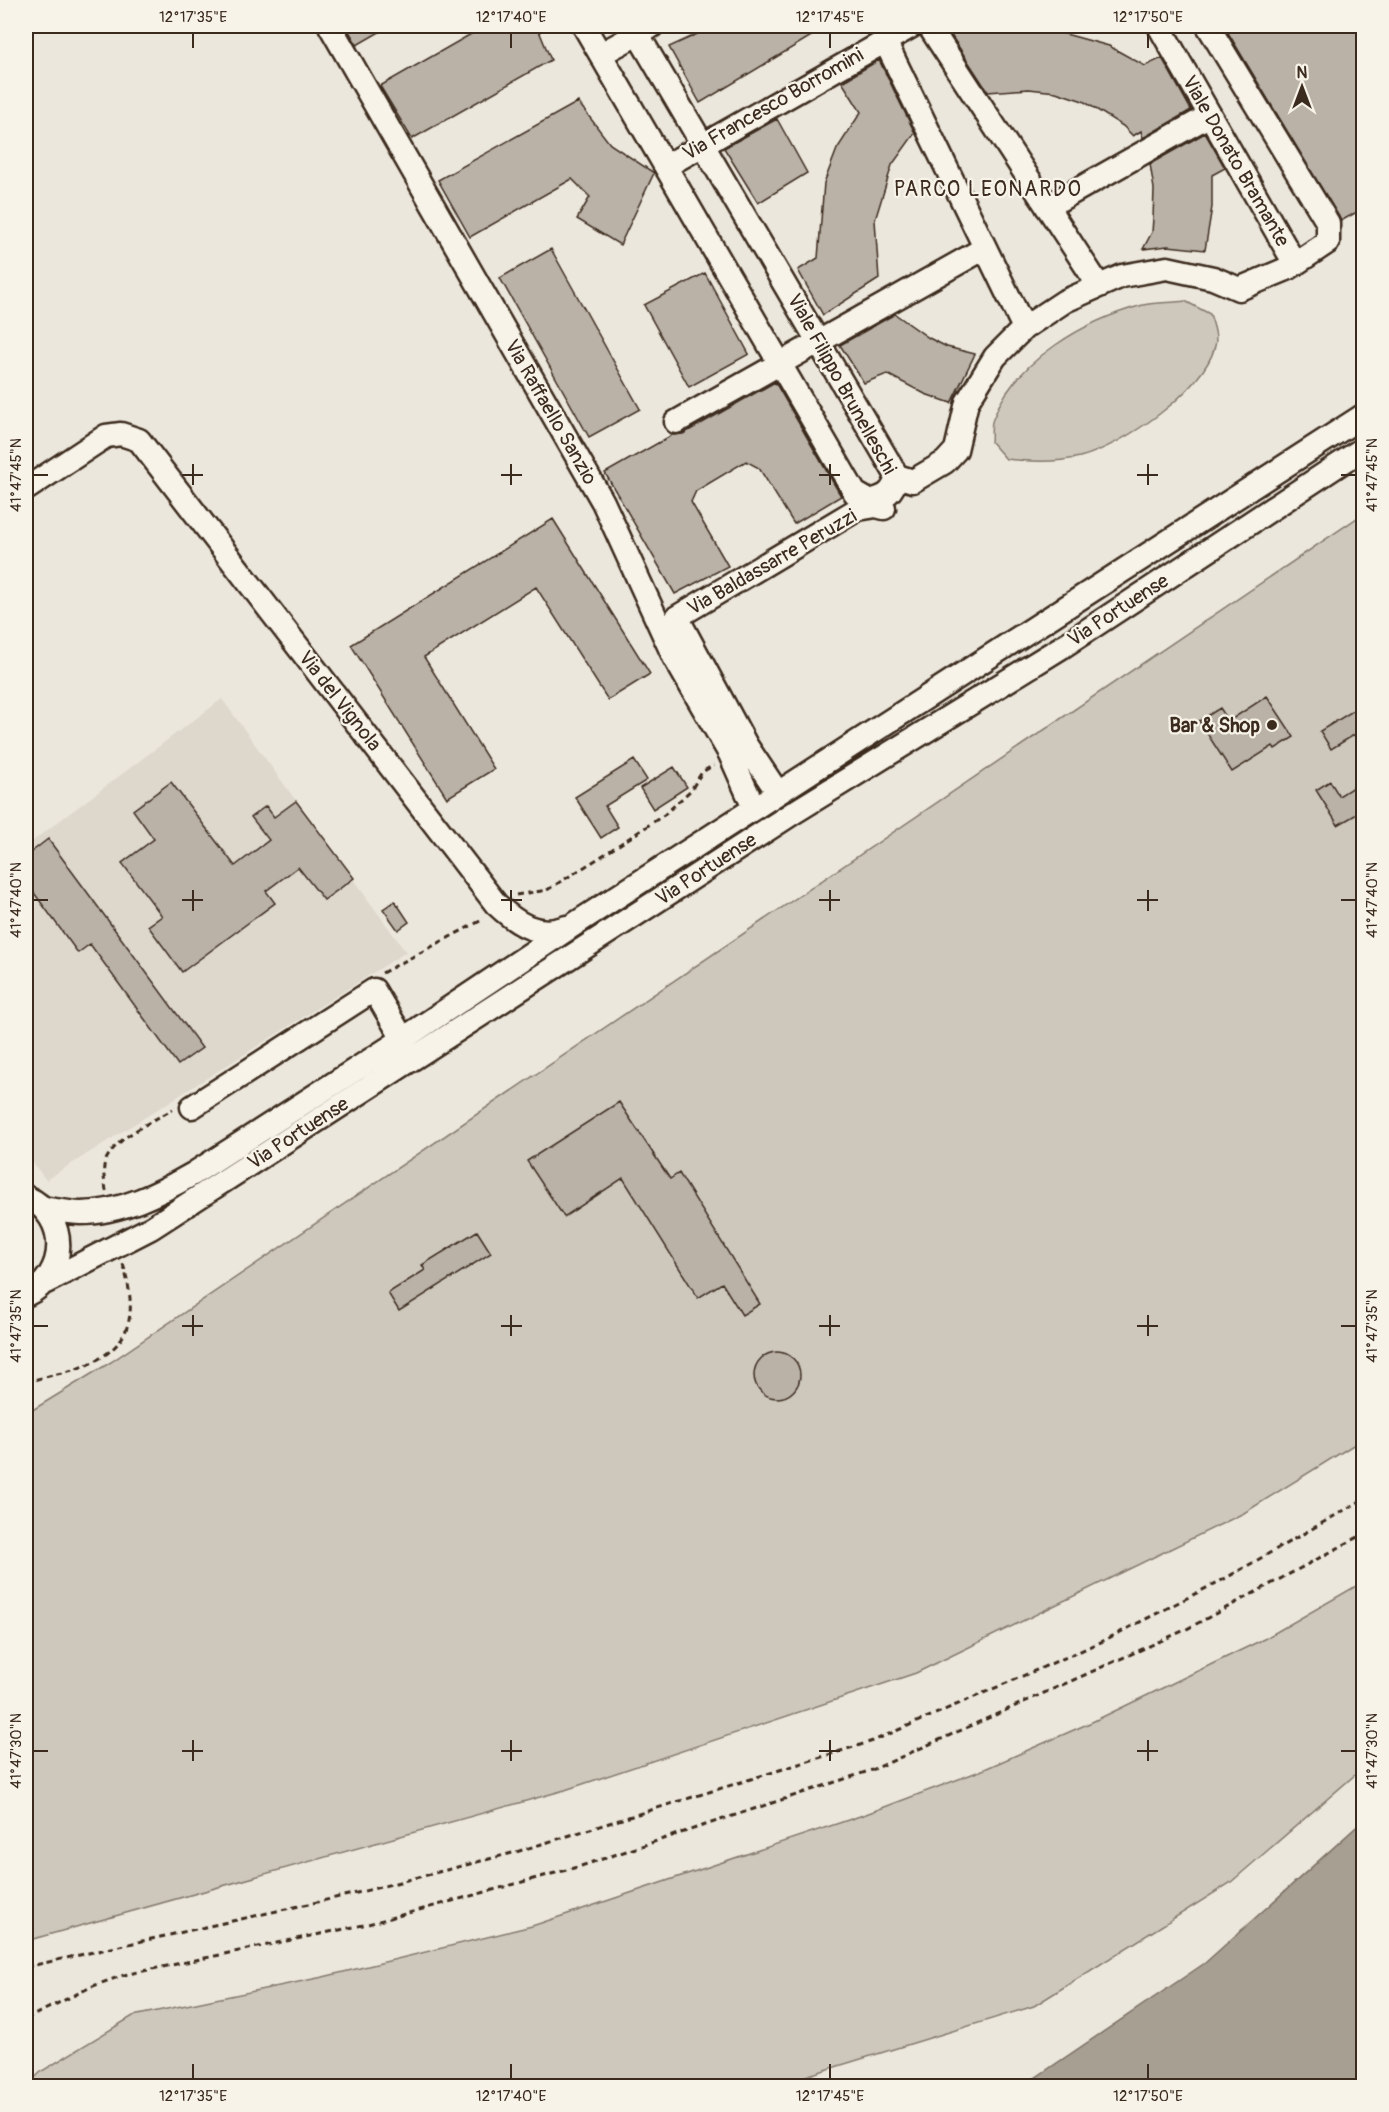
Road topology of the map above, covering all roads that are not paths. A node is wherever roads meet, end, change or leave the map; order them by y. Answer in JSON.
{"nodes":[{"id":1,"x":330,"y":26,"type":"edge"},
{"id":2,"x":584,"y":26,"type":"edge"},
{"id":3,"x":929,"y":26,"type":"edge"},
{"id":4,"x":1159,"y":26,"type":"edge"},
{"id":5,"x":1209,"y":26,"type":"edge"},
{"id":6,"x":641,"y":28,"type":"edge"},
{"id":7,"x":900,"y":31,"type":"edge"},
{"id":8,"x":601,"y":54,"type":"junction"},
{"id":9,"x":1210,"y":115,"type":"junction"},
{"id":10,"x":703,"y":143,"type":"junction"},
{"id":11,"x":666,"y":166,"type":"junction"},
{"id":12,"x":1047,"y":207,"type":"junction"},
{"id":13,"x":985,"y":248,"type":"junction"},
{"id":14,"x":1295,"y":264,"type":"junction"},
{"id":15,"x":1099,"y":286,"type":"junction"},
{"id":16,"x":1024,"y":328,"type":"junction"},
{"id":17,"x":820,"y":342,"type":"junction"},
{"id":18,"x":782,"y":364,"type":"junction"},
{"id":19,"x":1364,"y":415,"type":"edge"},
{"id":20,"x":676,"y":422,"type":"dead end"},
{"id":21,"x":1364,"y":448,"type":"edge"},
{"id":22,"x":897,"y":476,"type":"junction"},
{"id":23,"x":26,"y":489,"type":"edge"},
{"id":24,"x":891,"y":509,"type":"dead end"},
{"id":25,"x":778,"y":793,"type":"junction"},
{"id":26,"x":754,"y":808,"type":"junction"},
{"id":27,"x":578,"y":922,"type":"junction"},
{"id":28,"x":404,"y":1039,"type":"junction"},
{"id":29,"x":185,"y":1107,"type":"road end"},
{"id":30,"x":34,"y":1203,"type":"edge"},
{"id":31,"x":45,"y":1282,"type":"junction"},
{"id":32,"x":26,"y":1295,"type":"edge"}],
"edges":[{"from":1,"to":26,"type":"street","name":"Via Raffaello Sanzio"},
{"from":2,"to":8,"type":"street","name":"Viale Filippo Brunelleschi"},
{"from":3,"to":12,"type":"street"},
{"from":4,"to":9,"type":"street","name":"Viale Donato Bramante"},
{"from":5,"to":14,"type":"street","name":"Viale Donato Bramante"},
{"from":6,"to":8,"type":"street"},
{"from":6,"to":10,"type":"street","name":"Viale Filippo Brunelleschi"},
{"from":7,"to":10,"type":"street","name":"Via Francesco Borromini"},
{"from":7,"to":13,"type":"street"},
{"from":8,"to":11,"type":"street","name":"Viale Filippo Brunelleschi"},
{"from":9,"to":12,"type":"street"},
{"from":9,"to":14,"type":"street","name":"Viale Donato Bramante"},
{"from":10,"to":11,"type":"street","name":"Via Francesco Borromini"},
{"from":10,"to":17,"type":"street","name":"Viale Filippo Brunelleschi"},
{"from":11,"to":18,"type":"street","name":"Viale Filippo Brunelleschi"},
{"from":12,"to":15,"type":"street"},
{"from":13,"to":16,"type":"street"},
{"from":13,"to":17,"type":"street"},
{"from":14,"to":15,"type":"street"},
{"from":15,"to":16,"type":"street"},
{"from":16,"to":22,"type":"street"},
{"from":17,"to":18,"type":"street"},
{"from":17,"to":22,"type":"street","name":"Viale Filippo Brunelleschi"},
{"from":18,"to":20,"type":"street"},
{"from":18,"to":22,"type":"street","name":"Viale Filippo Brunelleschi"},
{"from":19,"to":25,"type":"street","name":"Via Portuense"},
{"from":21,"to":31,"type":"street","name":"Via Portuense"},
{"from":23,"to":27,"type":"street","name":"Via del Vignola"},
{"from":24,"to":25,"type":"street","name":"Via Baldassarre Peruzzi"},
{"from":25,"to":26,"type":"street","name":"Via Portuense"},
{"from":26,"to":27,"type":"street","name":"Via Portuense"},
{"from":27,"to":28,"type":"street","name":"Via Portuense"},
{"from":28,"to":29,"type":"street"},
{"from":28,"to":30,"type":"street","name":"Via Portuense"},
{"from":30,"to":31,"type":"street"},
{"from":31,"to":32,"type":"street","name":"Via Portuense"}]}
